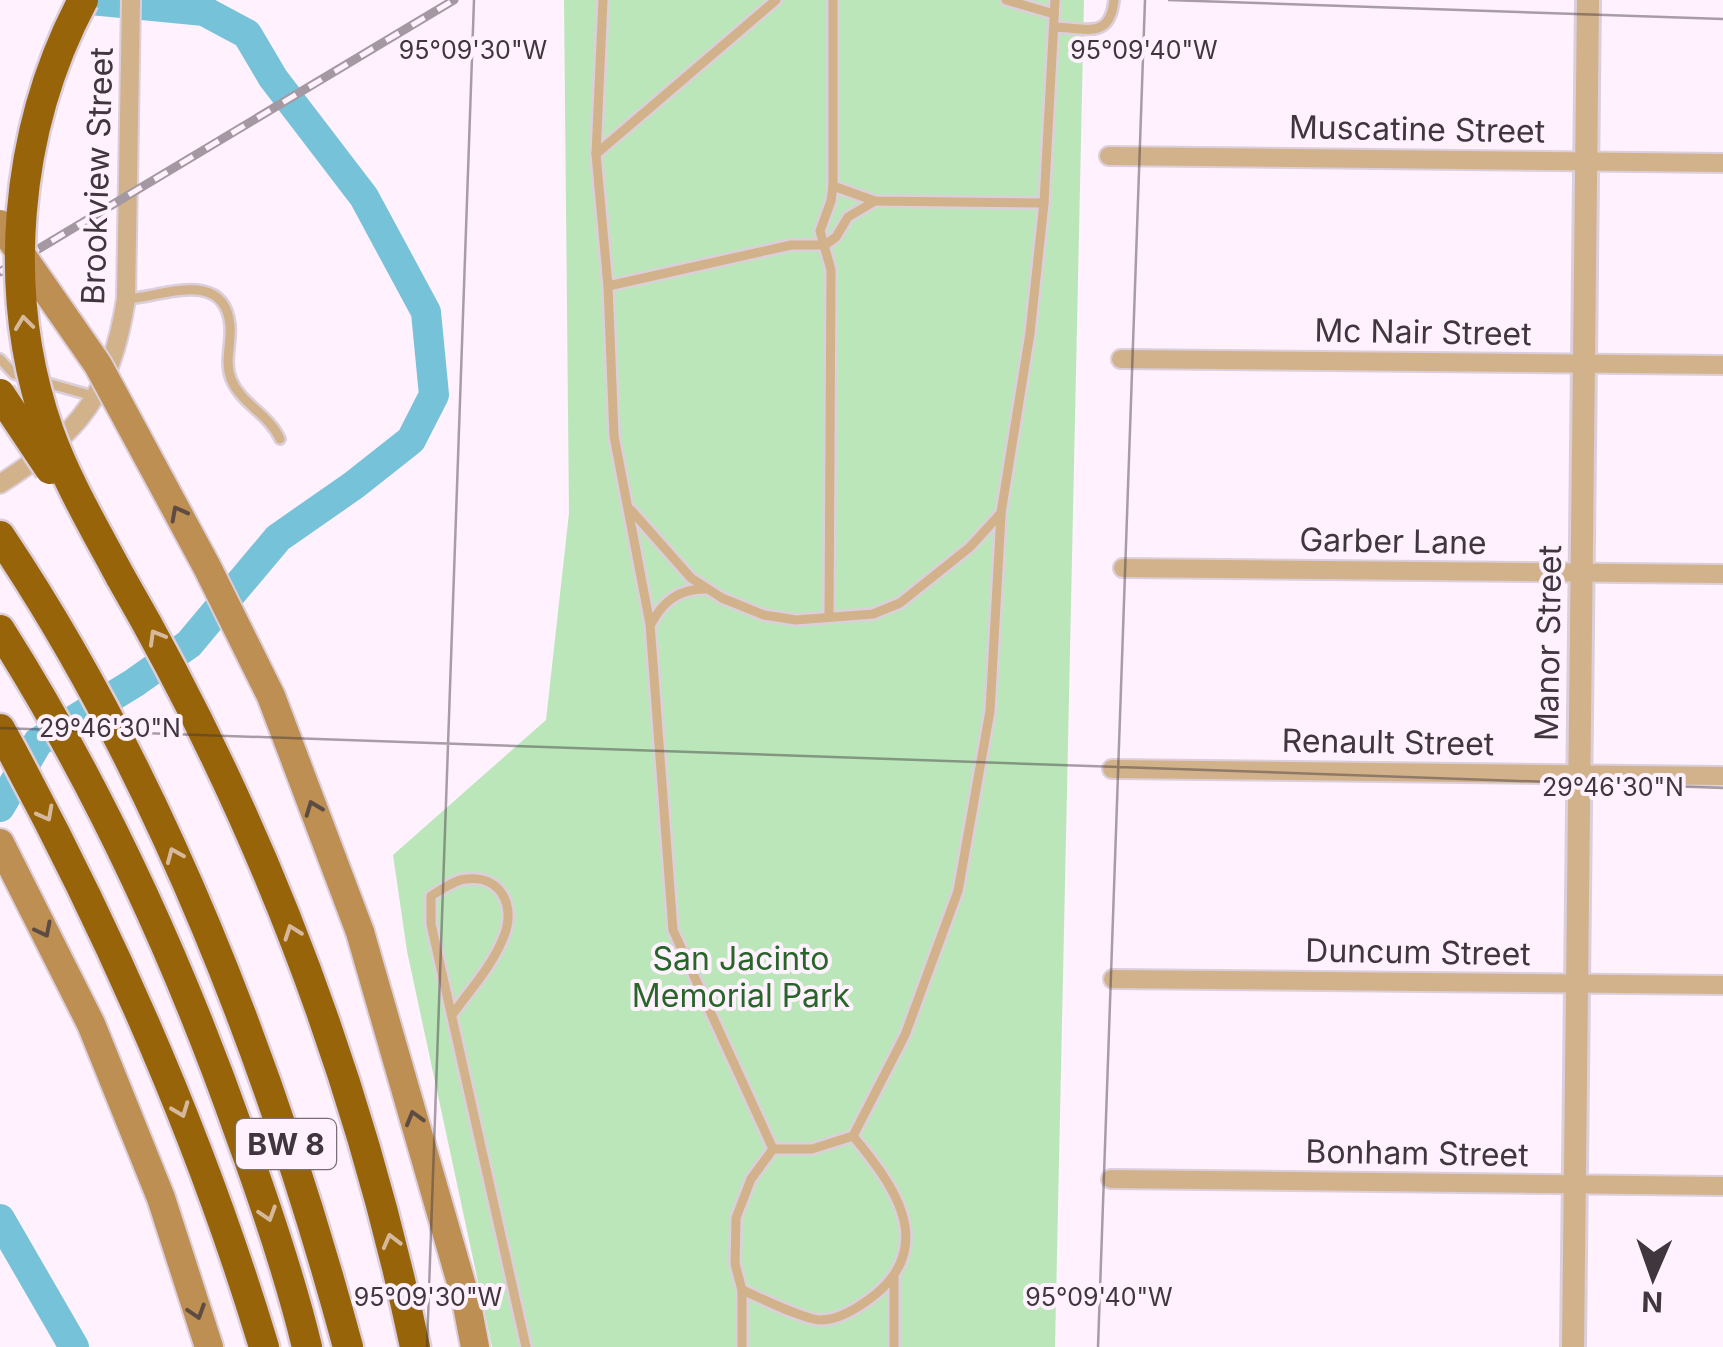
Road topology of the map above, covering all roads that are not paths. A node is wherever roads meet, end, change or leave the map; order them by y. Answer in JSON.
{"nodes":[{"id":1,"x":82,"y":0,"type":"edge"},
{"id":2,"x":131,"y":0,"type":"edge"},
{"id":3,"x":603,"y":0,"type":"edge"},
{"id":4,"x":776,"y":0,"type":"edge"},
{"id":5,"x":834,"y":0,"type":"edge"},
{"id":6,"x":1006,"y":0,"type":"edge"},
{"id":7,"x":1055,"y":0,"type":"edge"},
{"id":8,"x":1114,"y":0,"type":"edge"},
{"id":9,"x":1588,"y":0,"type":"edge"},
{"id":10,"x":1054,"y":14,"type":"junction"},
{"id":11,"x":1054,"y":27,"type":"junction"},
{"id":12,"x":596,"y":154,"type":"junction"},
{"id":13,"x":1110,"y":156,"type":"dead end"},
{"id":14,"x":1586,"y":161,"type":"junction"},
{"id":15,"x":1723,"y":163,"type":"edge"},
{"id":16,"x":833,"y":186,"type":"junction"},
{"id":17,"x":875,"y":201,"type":"junction"},
{"id":18,"x":1044,"y":202,"type":"junction"},
{"id":19,"x":0,"y":224,"type":"edge"},
{"id":20,"x":825,"y":245,"type":"junction"},
{"id":21,"x":608,"y":286,"type":"junction"},
{"id":22,"x":126,"y":299,"type":"junction"},
{"id":23,"x":1122,"y":358,"type":"dead end"},
{"id":24,"x":0,"y":359,"type":"edge"},
{"id":25,"x":1584,"y":364,"type":"junction"},
{"id":26,"x":1723,"y":365,"type":"edge"},
{"id":27,"x":0,"y":394,"type":"edge"},
{"id":28,"x":96,"y":397,"type":"junction"},
{"id":29,"x":280,"y":439,"type":"dead end"},
{"id":30,"x":0,"y":484,"type":"edge"},
{"id":31,"x":630,"y":508,"type":"junction"},
{"id":32,"x":1001,"y":513,"type":"junction"},
{"id":33,"x":0,"y":536,"type":"edge"},
{"id":34,"x":1123,"y":568,"type":"dead end"},
{"id":35,"x":1582,"y":573,"type":"junction"},
{"id":36,"x":1723,"y":574,"type":"edge"},
{"id":37,"x":120,"y":576,"type":"junction"},
{"id":38,"x":708,"y":589,"type":"junction"},
{"id":39,"x":829,"y":616,"type":"junction"},
{"id":40,"x":650,"y":624,"type":"junction"},
{"id":41,"x":0,"y":630,"type":"edge"},
{"id":42,"x":0,"y":728,"type":"edge"},
{"id":43,"x":1112,"y":769,"type":"dead end"},
{"id":44,"x":1579,"y":774,"type":"junction"},
{"id":45,"x":1723,"y":776,"type":"edge"},
{"id":46,"x":0,"y":843,"type":"edge"},
{"id":47,"x":1113,"y":979,"type":"dead end"},
{"id":48,"x":1577,"y":984,"type":"junction"},
{"id":49,"x":1723,"y":985,"type":"edge"},
{"id":50,"x":452,"y":1015,"type":"junction"},
{"id":51,"x":853,"y":1136,"type":"junction"},
{"id":52,"x":773,"y":1149,"type":"junction"},
{"id":53,"x":1111,"y":1179,"type":"dead end"},
{"id":54,"x":1574,"y":1185,"type":"junction"},
{"id":55,"x":1723,"y":1186,"type":"edge"},
{"id":56,"x":894,"y":1278,"type":"junction"},
{"id":57,"x":742,"y":1290,"type":"junction"},
{"id":58,"x":414,"y":1342,"type":"edge"},
{"id":59,"x":209,"y":1347,"type":"edge"},
{"id":60,"x":264,"y":1347,"type":"edge"},
{"id":61,"x":307,"y":1347,"type":"edge"},
{"id":62,"x":348,"y":1347,"type":"edge"},
{"id":63,"x":475,"y":1347,"type":"edge"},
{"id":64,"x":526,"y":1347,"type":"edge"},
{"id":65,"x":742,"y":1347,"type":"edge"},
{"id":66,"x":894,"y":1347,"type":"edge"},
{"id":67,"x":1572,"y":1347,"type":"edge"}],
"edges":[{"from":37,"to":1,"type":"highway","one_way":true,"bridge":true},
{"from":2,"to":22,"type":"street","name":"Brookview Street"},
{"from":3,"to":12,"type":"lane"},
{"from":4,"to":12,"type":"lane"},
{"from":5,"to":16,"type":"lane"},
{"from":6,"to":10,"type":"lane"},
{"from":7,"to":10,"type":"lane"},
{"from":8,"to":11,"type":"lane"},
{"from":9,"to":14,"type":"street","name":"Manor Street"},
{"from":10,"to":11,"type":"lane"},
{"from":11,"to":18,"type":"lane"},
{"from":12,"to":21,"type":"lane"},
{"from":13,"to":14,"type":"street","name":"Muscatine Street"},
{"from":14,"to":15,"type":"street","name":"Muscatine Street"},
{"from":14,"to":25,"type":"street","name":"Manor Street"},
{"from":16,"to":17,"type":"lane"},
{"from":16,"to":20,"type":"lane"},
{"from":17,"to":18,"type":"lane"},
{"from":17,"to":20,"type":"lane"},
{"from":18,"to":32,"type":"lane"},
{"from":63,"to":19,"type":"main road","one_way":true,"bridge":true},
{"from":20,"to":21,"type":"lane"},
{"from":20,"to":39,"type":"lane"},
{"from":21,"to":31,"type":"lane"},
{"from":22,"to":28,"type":"street","name":"Brookview Street"},
{"from":22,"to":29,"type":"lane"},
{"from":23,"to":25,"type":"street","name":"Mc Nair Street"},
{"from":24,"to":28,"type":"lane"},
{"from":25,"to":26,"type":"street","name":"Mc Nair Street"},
{"from":25,"to":35,"type":"street","name":"Manor Street"},
{"from":27,"to":37,"type":"highway","bridge":true},
{"from":28,"to":30,"type":"street","name":"Brookview Street"},
{"from":31,"to":38,"type":"lane"},
{"from":31,"to":40,"type":"lane"},
{"from":32,"to":39,"type":"lane"},
{"from":32,"to":51,"type":"lane"},
{"from":62,"to":33,"type":"highway","number":"BW 8","one_way":true},
{"from":34,"to":35,"type":"street","name":"Garber Lane"},
{"from":35,"to":36,"type":"street","name":"Garber Lane"},
{"from":35,"to":44,"type":"street","name":"Manor Street"},
{"from":58,"to":37,"type":"highway","one_way":true},
{"from":38,"to":39,"type":"lane"},
{"from":38,"to":40,"type":"lane"},
{"from":40,"to":52,"type":"lane"},
{"from":41,"to":61,"type":"highway","number":"BW 8","one_way":true},
{"from":42,"to":60,"type":"highway","one_way":true},
{"from":43,"to":44,"type":"street","name":"Renault Street"},
{"from":44,"to":45,"type":"street","name":"Renault Street"},
{"from":44,"to":48,"type":"street","name":"Manor Street"},
{"from":46,"to":59,"type":"main road","one_way":true},
{"from":47,"to":48,"type":"street","name":"Duncum Street"},
{"from":48,"to":49,"type":"street","name":"Duncum Street"},
{"from":48,"to":54,"type":"street","name":"Manor Street"},
{"from":50,"to":50,"type":"lane"},
{"from":50,"to":64,"type":"lane"},
{"from":51,"to":52,"type":"lane"},
{"from":51,"to":56,"type":"lane"},
{"from":52,"to":57,"type":"lane"},
{"from":53,"to":54,"type":"street","name":"Bonham Street"},
{"from":54,"to":55,"type":"street","name":"Bonham Street"},
{"from":54,"to":67,"type":"street","name":"Manor Street"},
{"from":56,"to":57,"type":"lane"},
{"from":56,"to":66,"type":"lane"},
{"from":57,"to":65,"type":"lane"}]}
